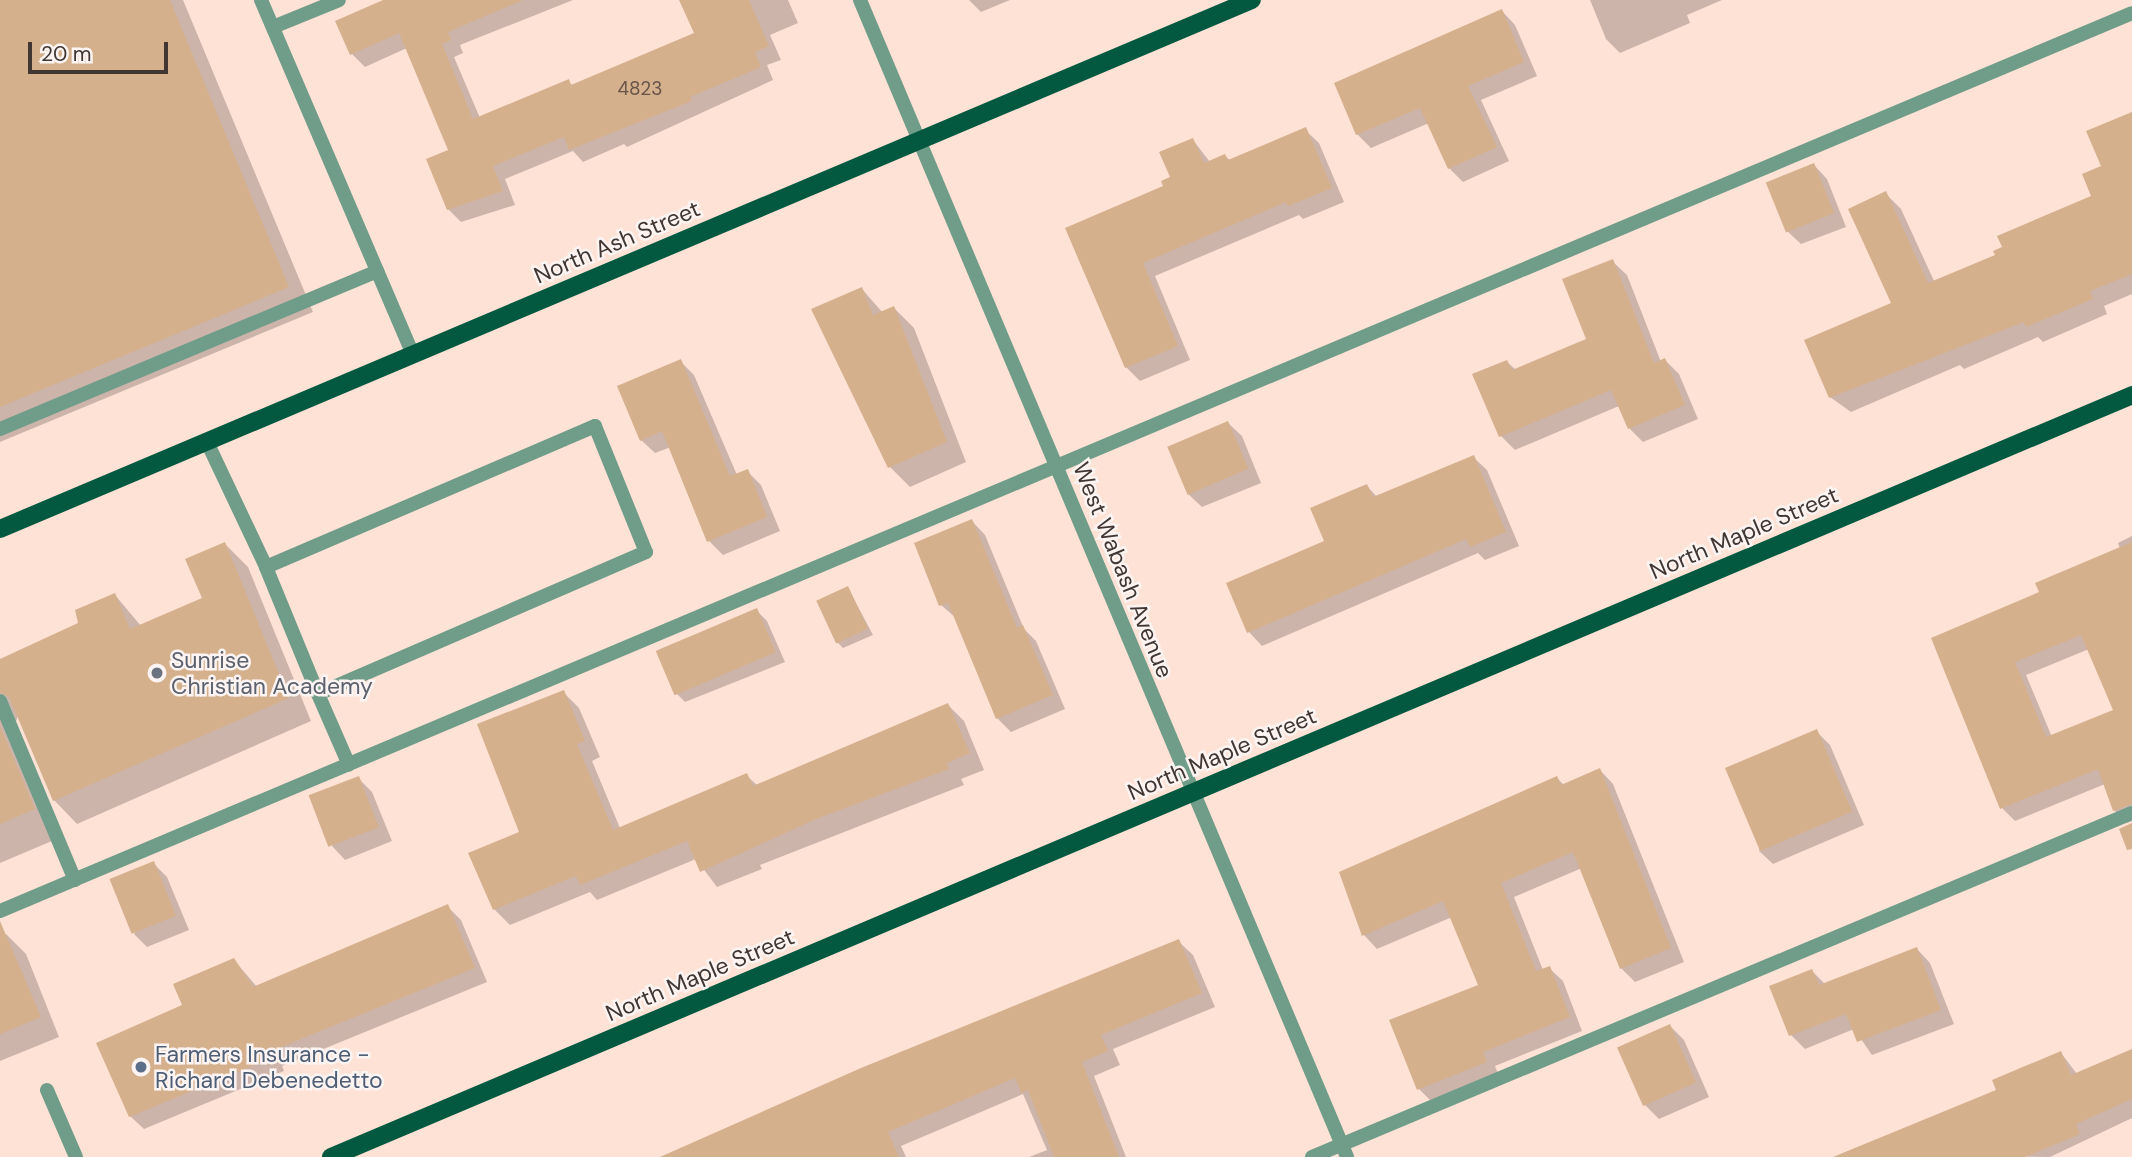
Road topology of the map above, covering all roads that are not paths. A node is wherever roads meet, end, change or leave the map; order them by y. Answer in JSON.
{"nodes":[{"id":1,"x":261,"y":0,"type":"edge"},
{"id":2,"x":339,"y":0,"type":"edge"},
{"id":3,"x":860,"y":0,"type":"edge"},
{"id":4,"x":1252,"y":0,"type":"edge"},
{"id":5,"x":2132,"y":13,"type":"edge"},
{"id":6,"x":272,"y":27,"type":"junction"},
{"id":7,"x":920,"y":141,"type":"junction"},
{"id":8,"x":377,"y":271,"type":"junction"},
{"id":9,"x":413,"y":355,"type":"junction"},
{"id":10,"x":2132,"y":396,"type":"edge"},
{"id":11,"x":0,"y":429,"type":"edge"},
{"id":12,"x":207,"y":442,"type":"junction"},
{"id":13,"x":1056,"y":468,"type":"junction"},
{"id":14,"x":0,"y":529,"type":"edge"},
{"id":15,"x":266,"y":567,"type":"junction"},
{"id":16,"x":318,"y":694,"type":"junction"},
{"id":17,"x":0,"y":701,"type":"edge"},
{"id":18,"x":349,"y":765,"type":"junction"},
{"id":19,"x":1191,"y":794,"type":"junction"},
{"id":20,"x":2132,"y":813,"type":"edge"},
{"id":21,"x":75,"y":880,"type":"junction"},
{"id":22,"x":0,"y":911,"type":"edge"},
{"id":23,"x":47,"y":1090,"type":"dead end"},
{"id":24,"x":1345,"y":1151,"type":"edge"},
{"id":25,"x":76,"y":1157,"type":"edge"},
{"id":26,"x":331,"y":1157,"type":"edge"},
{"id":27,"x":1312,"y":1157,"type":"edge"}],
"edges":[{"from":1,"to":6,"type":"street"},
{"from":2,"to":6,"type":"street"},
{"from":3,"to":7,"type":"street","name":"West Wabash Avenue"},
{"from":4,"to":7,"type":"main road","name":"North Ash Street"},
{"from":5,"to":13,"type":"street"},
{"from":6,"to":8,"type":"street"},
{"from":7,"to":9,"type":"main road","name":"North Ash Street"},
{"from":7,"to":13,"type":"street","name":"West Wabash Avenue"},
{"from":8,"to":9,"type":"street"},
{"from":8,"to":11,"type":"street"},
{"from":9,"to":12,"type":"main road","name":"North Ash Street"},
{"from":10,"to":19,"type":"main road","name":"North Maple Street"},
{"from":12,"to":14,"type":"main road","name":"North Ash Street"},
{"from":12,"to":15,"type":"street"},
{"from":13,"to":18,"type":"street"},
{"from":13,"to":19,"type":"street","name":"West Wabash Avenue"},
{"from":15,"to":16,"type":"street"},
{"from":15,"to":16,"type":"street"},
{"from":16,"to":18,"type":"street"},
{"from":17,"to":21,"type":"street"},
{"from":18,"to":21,"type":"street"},
{"from":19,"to":24,"type":"street","name":"West Wabash Avenue"},
{"from":19,"to":26,"type":"main road","name":"North Maple Street"},
{"from":20,"to":24,"type":"street"},
{"from":21,"to":22,"type":"street"},
{"from":23,"to":25,"type":"street"},
{"from":24,"to":27,"type":"street"}]}
